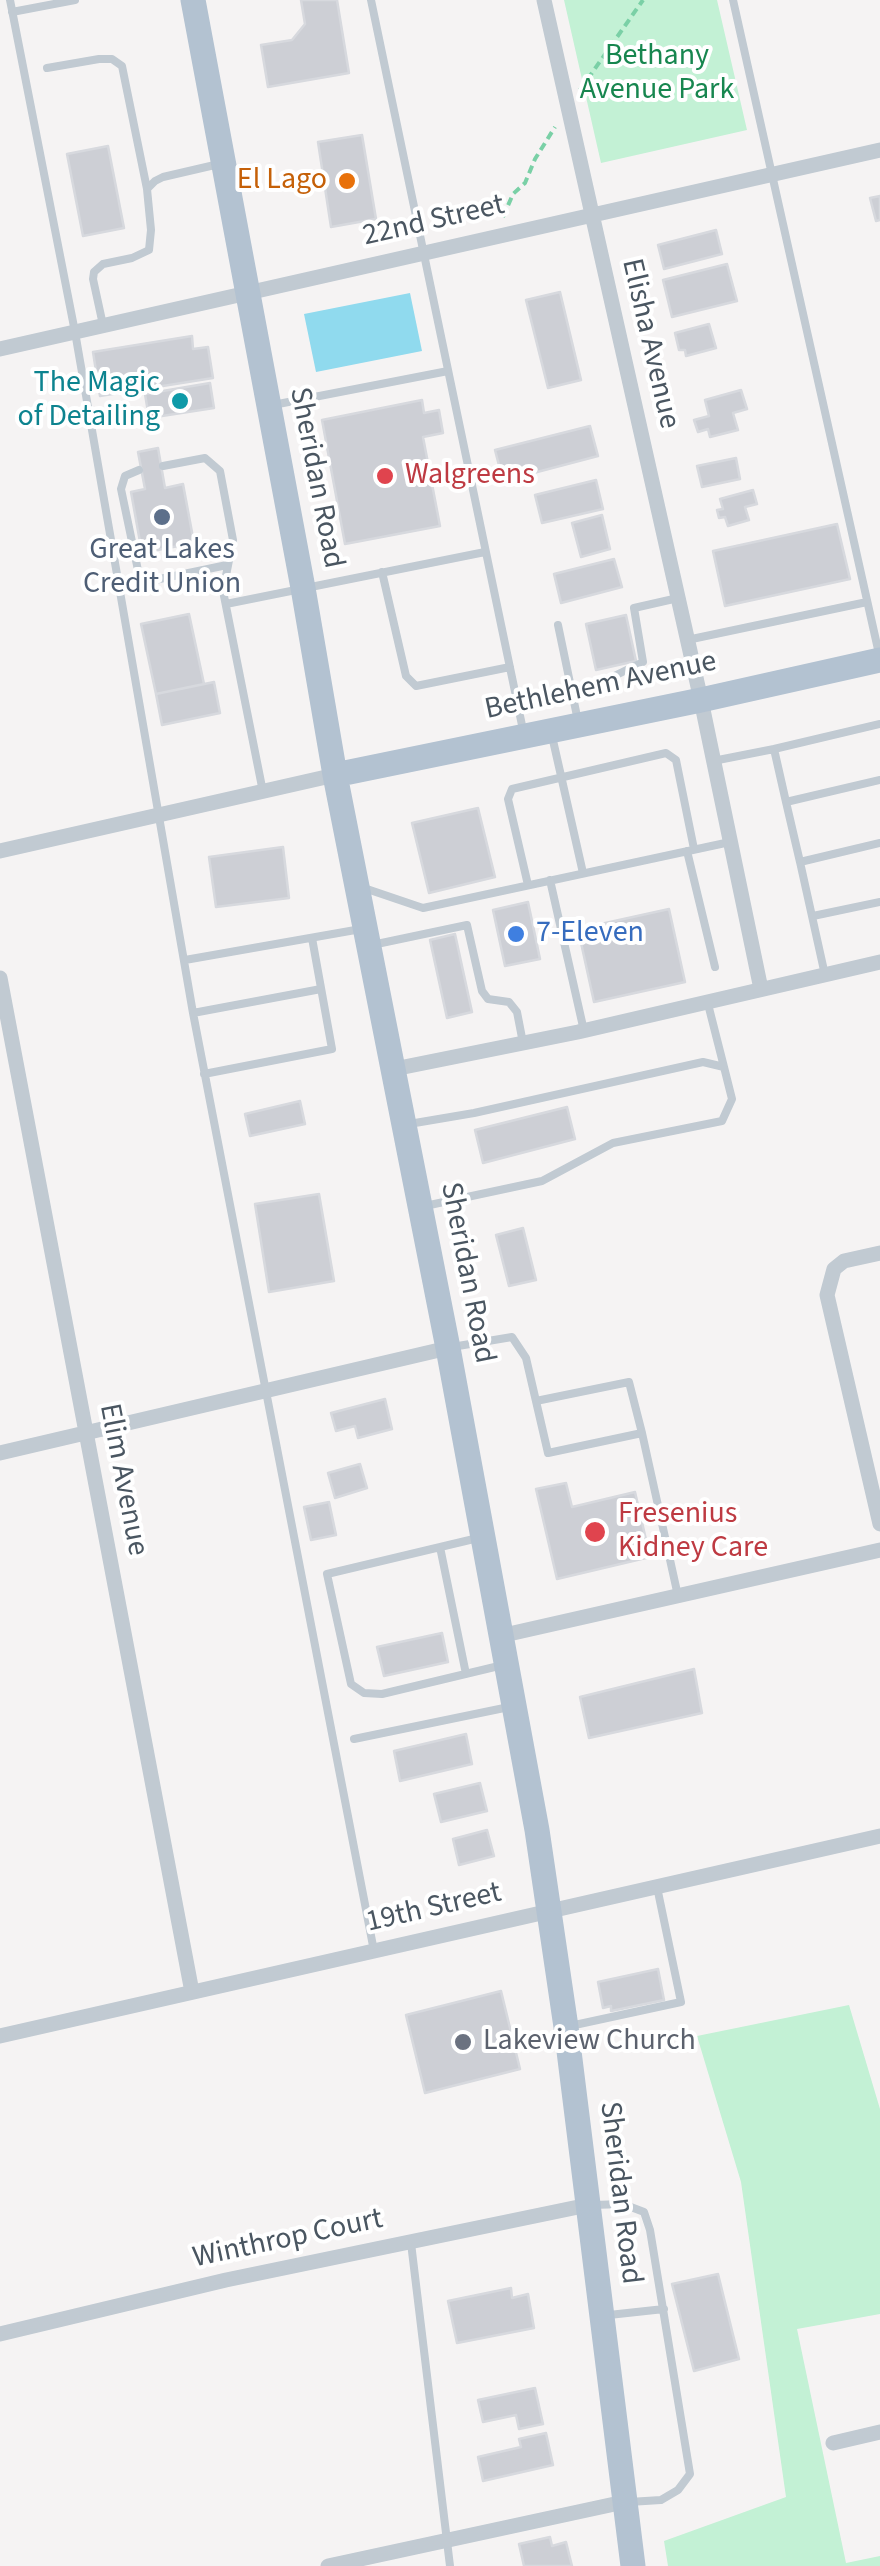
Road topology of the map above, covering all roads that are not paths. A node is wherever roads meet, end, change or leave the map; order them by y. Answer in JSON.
{"nodes":[{"id":1,"x":10,"y":0,"type":"edge"},
{"id":2,"x":75,"y":0,"type":"edge"},
{"id":3,"x":192,"y":0,"type":"edge"},
{"id":4,"x":372,"y":0,"type":"edge"},
{"id":5,"x":544,"y":0,"type":"edge"},
{"id":6,"x":733,"y":0,"type":"edge"},
{"id":7,"x":12,"y":12,"type":"junction"},
{"id":8,"x":47,"y":68,"type":"dead end"},
{"id":9,"x":880,"y":150,"type":"edge"},
{"id":10,"x":223,"y":163,"type":"junction"},
{"id":11,"x":771,"y":175,"type":"junction"},
{"id":12,"x":146,"y":190,"type":"junction"},
{"id":13,"x":592,"y":215,"type":"junction"},
{"id":14,"x":423,"y":253,"type":"junction"},
{"id":15,"x":248,"y":292,"type":"junction"},
{"id":16,"x":103,"y":325,"type":"junction"},
{"id":17,"x":74,"y":332,"type":"junction"},
{"id":18,"x":0,"y":348,"type":"edge"},
{"id":19,"x":448,"y":370,"type":"junction"},
{"id":20,"x":269,"y":406,"type":"junction"},
{"id":21,"x":163,"y":466,"type":"dead end"},
{"id":22,"x":139,"y":470,"type":"dead end"},
{"id":23,"x":486,"y":552,"type":"junction"},
{"id":24,"x":226,"y":566,"type":"junction"},
{"id":25,"x":382,"y":572,"type":"junction"},
{"id":26,"x":303,"y":588,"type":"junction"},
{"id":27,"x":678,"y":598,"type":"junction"},
{"id":28,"x":867,"y":602,"type":"junction"},
{"id":29,"x":226,"y":604,"type":"junction"},
{"id":30,"x":558,"y":625,"type":"dead end"},
{"id":31,"x":688,"y":640,"type":"junction"},
{"id":32,"x":880,"y":659,"type":"edge"},
{"id":33,"x":510,"y":667,"type":"junction"},
{"id":34,"x":572,"y":692,"type":"junction"},
{"id":35,"x":701,"y":700,"type":"junction"},
{"id":36,"x":880,"y":724,"type":"edge"},
{"id":37,"x":579,"y":725,"type":"junction"},
{"id":38,"x":550,"y":731,"type":"junction"},
{"id":39,"x":524,"y":736,"type":"junction"},
{"id":40,"x":774,"y":750,"type":"junction"},
{"id":41,"x":713,"y":760,"type":"junction"},
{"id":42,"x":335,"y":775,"type":"junction"},
{"id":43,"x":561,"y":777,"type":"junction"},
{"id":44,"x":880,"y":780,"type":"edge"},
{"id":45,"x":263,"y":792,"type":"junction"},
{"id":46,"x":786,"y":802,"type":"junction"},
{"id":47,"x":160,"y":816,"type":"junction"},
{"id":48,"x":730,"y":842,"type":"junction"},
{"id":49,"x":880,"y":843,"type":"edge"},
{"id":50,"x":690,"y":850,"type":"junction"},
{"id":51,"x":0,"y":851,"type":"edge"},
{"id":52,"x":800,"y":862,"type":"junction"},
{"id":53,"x":584,"y":873,"type":"junction"},
{"id":54,"x":550,"y":880,"type":"junction"},
{"id":55,"x":528,"y":885,"type":"junction"},
{"id":56,"x":357,"y":886,"type":"junction"},
{"id":57,"x":880,"y":902,"type":"edge"},
{"id":58,"x":813,"y":916,"type":"junction"},
{"id":59,"x":367,"y":937,"type":"junction"},
{"id":60,"x":312,"y":938,"type":"junction"},
{"id":61,"x":185,"y":960,"type":"junction"},
{"id":62,"x":880,"y":962,"type":"edge"},
{"id":63,"x":714,"y":967,"type":"dead end"},
{"id":64,"x":825,"y":975,"type":"junction"},
{"id":65,"x":0,"y":978,"type":"edge"},
{"id":66,"x":321,"y":989,"type":"junction"},
{"id":67,"x":761,"y":990,"type":"junction"},
{"id":68,"x":707,"y":1002,"type":"junction"},
{"id":69,"x":193,"y":1013,"type":"junction"},
{"id":70,"x":584,"y":1031,"type":"junction"},
{"id":71,"x":524,"y":1043,"type":"junction"},
{"id":72,"x":724,"y":1067,"type":"junction"},
{"id":73,"x":394,"y":1069,"type":"junction"},
{"id":74,"x":204,"y":1074,"type":"junction"},
{"id":75,"x":404,"y":1125,"type":"junction"},
{"id":76,"x":420,"y":1207,"type":"junction"},
{"id":77,"x":880,"y":1253,"type":"edge"},
{"id":78,"x":448,"y":1348,"type":"junction"},
{"id":79,"x":266,"y":1391,"type":"junction"},
{"id":80,"x":536,"y":1401,"type":"junction"},
{"id":81,"x":642,"y":1433,"type":"junction"},
{"id":82,"x":85,"y":1434,"type":"junction"},
{"id":83,"x":0,"y":1453,"type":"edge"},
{"id":84,"x":880,"y":1524,"type":"edge"},
{"id":85,"x":482,"y":1537,"type":"junction"},
{"id":86,"x":440,"y":1547,"type":"junction"},
{"id":87,"x":880,"y":1550,"type":"edge"},
{"id":88,"x":678,"y":1596,"type":"junction"},
{"id":89,"x":500,"y":1636,"type":"junction"},
{"id":90,"x":506,"y":1664,"type":"junction"},
{"id":91,"x":466,"y":1674,"type":"junction"},
{"id":92,"x":514,"y":1706,"type":"junction"},
{"id":93,"x":354,"y":1739,"type":"dead end"},
{"id":94,"x":880,"y":1836,"type":"edge"},
{"id":95,"x":657,"y":1886,"type":"junction"},
{"id":96,"x":549,"y":1911,"type":"junction"},
{"id":97,"x":374,"y":1951,"type":"junction"},
{"id":98,"x":192,"y":1992,"type":"junction"},
{"id":99,"x":566,"y":2027,"type":"junction"},
{"id":100,"x":0,"y":2036,"type":"edge"},
{"id":101,"x":588,"y":2205,"type":"junction"},
{"id":102,"x":411,"y":2242,"type":"junction"},
{"id":103,"x":664,"y":2309,"type":"junction"},
{"id":104,"x":602,"y":2315,"type":"junction"},
{"id":105,"x":0,"y":2334,"type":"edge"},
{"id":106,"x":880,"y":2432,"type":"edge"},
{"id":107,"x":833,"y":2443,"type":"dead end"},
{"id":108,"x":624,"y":2502,"type":"junction"},
{"id":109,"x":447,"y":2540,"type":"junction"},
{"id":110,"x":328,"y":2566,"type":"edge"},
{"id":111,"x":450,"y":2566,"type":"edge"},
{"id":112,"x":633,"y":2566,"type":"edge"}],
"edges":[{"from":1,"to":7,"type":"lane"},
{"from":2,"to":7,"type":"lane"},
{"from":3,"to":10,"type":"main road","name":"Sheridan Road"},
{"from":4,"to":14,"type":"lane"},
{"from":5,"to":13,"type":"street","name":"Elisha Avenue"},
{"from":6,"to":11,"type":"lane"},
{"from":7,"to":17,"type":"lane"},
{"from":8,"to":12,"type":"lane"},
{"from":9,"to":11,"type":"street","name":"22nd Street"},
{"from":10,"to":12,"type":"lane"},
{"from":10,"to":15,"type":"main road","name":"Sheridan Road"},
{"from":11,"to":13,"type":"street","name":"22nd Street"},
{"from":11,"to":28,"type":"lane"},
{"from":12,"to":16,"type":"lane"},
{"from":13,"to":14,"type":"street","name":"22nd Street"},
{"from":13,"to":27,"type":"street","name":"Elisha Avenue"},
{"from":14,"to":15,"type":"street","name":"22nd Street"},
{"from":14,"to":19,"type":"lane"},
{"from":15,"to":16,"type":"street","name":"22nd Street"},
{"from":15,"to":20,"type":"main road","name":"Sheridan Road"},
{"from":16,"to":17,"type":"street","name":"22nd Street"},
{"from":17,"to":18,"type":"street","name":"22nd Street"},
{"from":17,"to":47,"type":"lane"},
{"from":19,"to":20,"type":"lane"},
{"from":19,"to":23,"type":"lane"},
{"from":20,"to":26,"type":"main road","name":"Sheridan Road"},
{"from":21,"to":24,"type":"lane"},
{"from":22,"to":24,"type":"lane"},
{"from":23,"to":25,"type":"lane"},
{"from":23,"to":33,"type":"lane"},
{"from":24,"to":29,"type":"lane"},
{"from":25,"to":26,"type":"lane"},
{"from":25,"to":33,"type":"lane"},
{"from":26,"to":29,"type":"lane"},
{"from":26,"to":42,"type":"main road","name":"Sheridan Road"},
{"from":27,"to":31,"type":"street","name":"Elisha Avenue"},
{"from":27,"to":34,"type":"lane"},
{"from":28,"to":31,"type":"lane"},
{"from":28,"to":32,"type":"lane"},
{"from":29,"to":45,"type":"lane"},
{"from":30,"to":34,"type":"lane"},
{"from":31,"to":35,"type":"street","name":"Elisha Avenue"},
{"from":32,"to":35,"type":"main road","name":"Bethlehem Avenue"},
{"from":33,"to":39,"type":"lane"},
{"from":34,"to":37,"type":"lane"},
{"from":35,"to":37,"type":"main road","name":"Bethlehem Avenue"},
{"from":35,"to":41,"type":"street","name":"Elisha Avenue"},
{"from":36,"to":40,"type":"lane"},
{"from":37,"to":38,"type":"main road","name":"Bethlehem Avenue"},
{"from":38,"to":39,"type":"main road","name":"Bethlehem Avenue"},
{"from":38,"to":43,"type":"lane"},
{"from":39,"to":42,"type":"main road","name":"Bethlehem Avenue"},
{"from":40,"to":41,"type":"lane"},
{"from":40,"to":46,"type":"lane"},
{"from":41,"to":48,"type":"street","name":"Elisha Avenue"},
{"from":42,"to":45,"type":"street"},
{"from":42,"to":56,"type":"main road","name":"Sheridan Road"},
{"from":43,"to":50,"type":"lane"},
{"from":43,"to":53,"type":"lane"},
{"from":43,"to":55,"type":"lane"},
{"from":44,"to":46,"type":"lane"},
{"from":45,"to":47,"type":"street"},
{"from":46,"to":52,"type":"lane"},
{"from":47,"to":51,"type":"street"},
{"from":47,"to":61,"type":"lane"},
{"from":48,"to":50,"type":"lane"},
{"from":48,"to":67,"type":"street","name":"Elisha Avenue"},
{"from":49,"to":52,"type":"lane"},
{"from":50,"to":53,"type":"lane"},
{"from":50,"to":63,"type":"lane"},
{"from":52,"to":58,"type":"lane"},
{"from":53,"to":54,"type":"lane"},
{"from":54,"to":55,"type":"lane"},
{"from":54,"to":70,"type":"lane"},
{"from":55,"to":56,"type":"lane"},
{"from":56,"to":59,"type":"main road","name":"Sheridan Road"},
{"from":57,"to":58,"type":"lane"},
{"from":58,"to":64,"type":"lane"},
{"from":59,"to":60,"type":"lane"},
{"from":59,"to":71,"type":"lane"},
{"from":59,"to":73,"type":"main road","name":"Sheridan Road"},
{"from":60,"to":61,"type":"lane"},
{"from":60,"to":66,"type":"lane"},
{"from":61,"to":69,"type":"lane"},
{"from":62,"to":64,"type":"street"},
{"from":64,"to":67,"type":"street"},
{"from":65,"to":82,"type":"street","name":"Elim Avenue"},
{"from":66,"to":69,"type":"lane"},
{"from":66,"to":74,"type":"lane"},
{"from":67,"to":68,"type":"street"},
{"from":68,"to":70,"type":"street"},
{"from":68,"to":72,"type":"lane"},
{"from":69,"to":74,"type":"lane"},
{"from":70,"to":71,"type":"street"},
{"from":71,"to":73,"type":"street"},
{"from":72,"to":75,"type":"lane"},
{"from":72,"to":76,"type":"lane"},
{"from":73,"to":75,"type":"main road","name":"Sheridan Road"},
{"from":74,"to":79,"type":"lane"},
{"from":75,"to":76,"type":"main road","name":"Sheridan Road"},
{"from":76,"to":78,"type":"main road","name":"Sheridan Road"},
{"from":77,"to":84,"type":"street"},
{"from":78,"to":79,"type":"street"},
{"from":78,"to":80,"type":"lane"},
{"from":78,"to":85,"type":"main road","name":"Sheridan Road"},
{"from":79,"to":82,"type":"street"},
{"from":79,"to":97,"type":"lane"},
{"from":80,"to":81,"type":"lane"},
{"from":80,"to":81,"type":"lane"},
{"from":81,"to":88,"type":"lane"},
{"from":82,"to":83,"type":"street"},
{"from":82,"to":98,"type":"street","name":"Elim Avenue"},
{"from":85,"to":86,"type":"lane"},
{"from":85,"to":89,"type":"main road","name":"Sheridan Road"},
{"from":86,"to":91,"type":"lane"},
{"from":86,"to":91,"type":"lane"},
{"from":87,"to":88,"type":"street"},
{"from":88,"to":89,"type":"street"},
{"from":89,"to":90,"type":"main road","name":"Sheridan Road"},
{"from":90,"to":91,"type":"lane"},
{"from":90,"to":92,"type":"main road","name":"Sheridan Road"},
{"from":92,"to":93,"type":"lane"},
{"from":92,"to":96,"type":"main road","name":"Sheridan Road"},
{"from":94,"to":95,"type":"street","name":"19th Street"},
{"from":95,"to":96,"type":"street","name":"19th Street"},
{"from":95,"to":99,"type":"lane"},
{"from":96,"to":97,"type":"street","name":"19th Street"},
{"from":96,"to":99,"type":"main road","name":"Sheridan Road"},
{"from":97,"to":98,"type":"street","name":"19th Street"},
{"from":98,"to":100,"type":"street","name":"19th Street"},
{"from":99,"to":101,"type":"main road","name":"Sheridan Road"},
{"from":101,"to":102,"type":"street","name":"Winthrop Court"},
{"from":101,"to":103,"type":"lane"},
{"from":101,"to":104,"type":"main road","name":"Sheridan Road"},
{"from":102,"to":105,"type":"street","name":"Winthrop Court"},
{"from":102,"to":109,"type":"lane"},
{"from":103,"to":104,"type":"lane"},
{"from":103,"to":108,"type":"lane"},
{"from":104,"to":108,"type":"main road","name":"Sheridan Road"},
{"from":106,"to":107,"type":"street"},
{"from":108,"to":109,"type":"street"},
{"from":108,"to":112,"type":"main road","name":"Sheridan Road"},
{"from":109,"to":110,"type":"street"},
{"from":109,"to":111,"type":"lane"}]}
